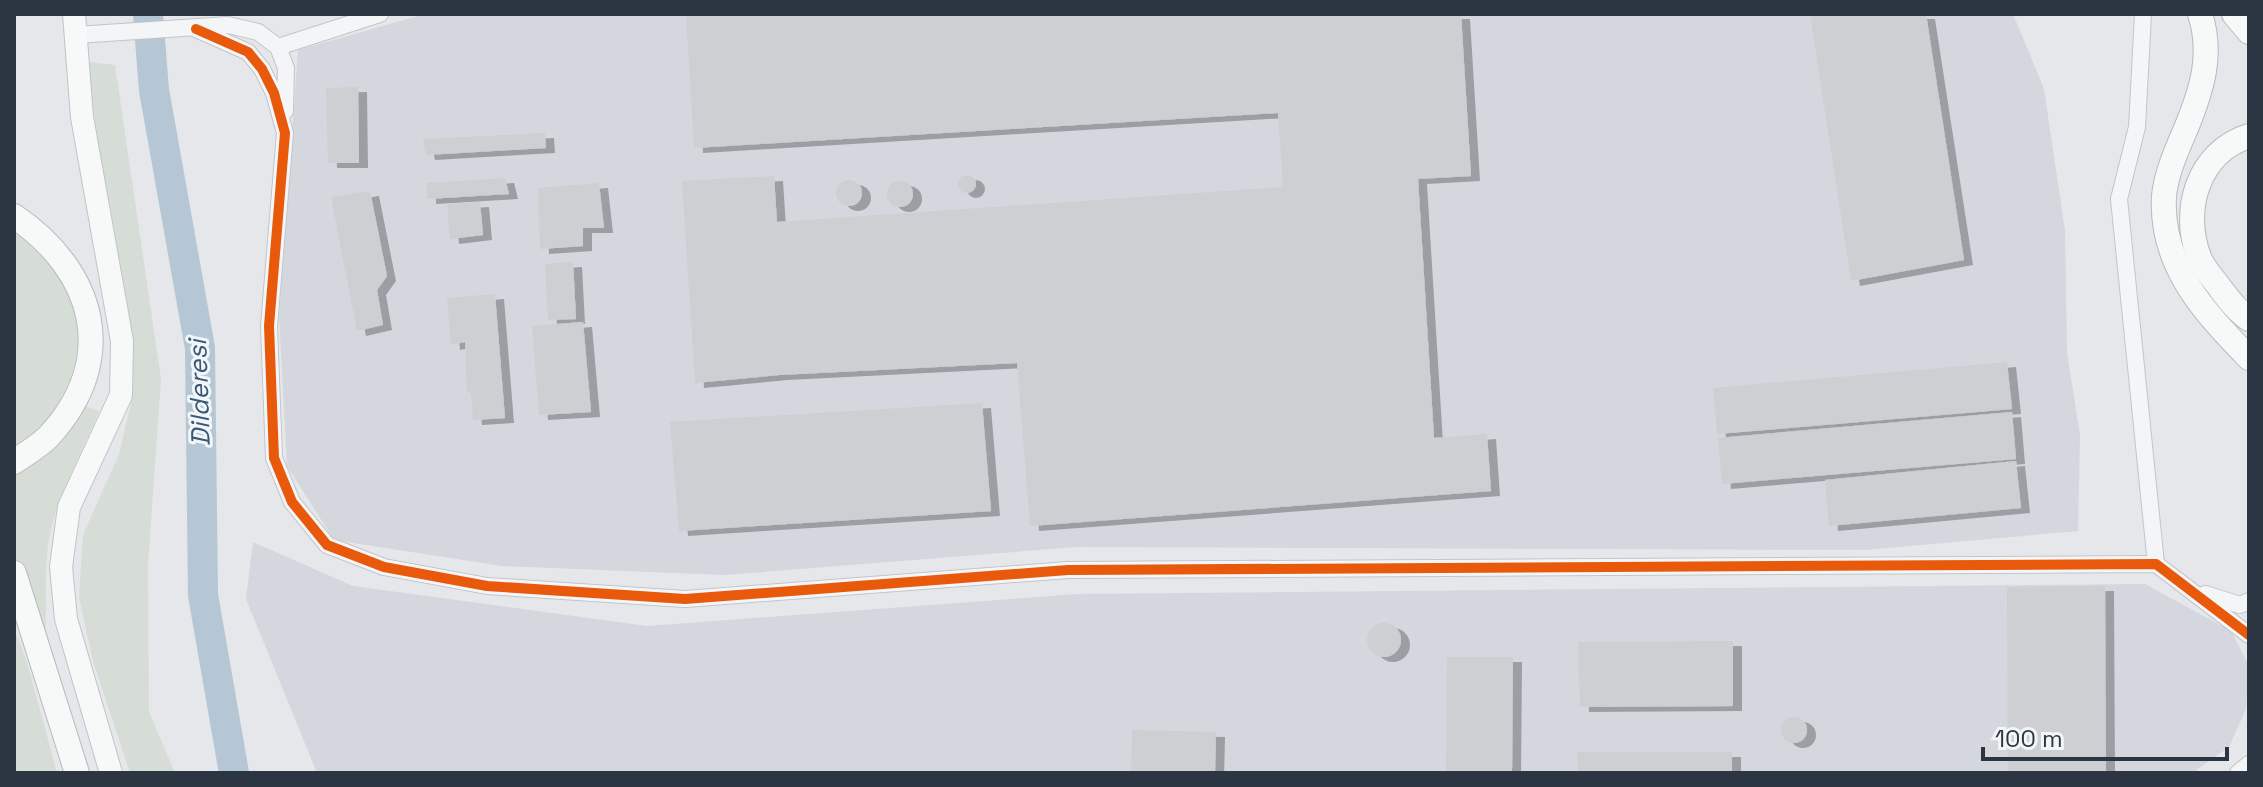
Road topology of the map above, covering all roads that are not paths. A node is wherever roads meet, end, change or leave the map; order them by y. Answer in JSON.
{"nodes":[{"id":1,"x":380,"y":14,"type":"edge"},
{"id":2,"x":2143,"y":14,"type":"edge"},
{"id":3,"x":2200,"y":14,"type":"edge"},
{"id":4,"x":2234,"y":14,"type":"edge"},
{"id":5,"x":81,"y":28,"type":"edge"},
{"id":6,"x":196,"y":29,"type":"junction"},
{"id":7,"x":2249,"y":32,"type":"edge"},
{"id":8,"x":278,"y":47,"type":"junction"},
{"id":9,"x":285,"y":133,"type":"junction"},
{"id":10,"x":2249,"y":136,"type":"edge"},
{"id":11,"x":14,"y":216,"type":"edge"},
{"id":12,"x":2249,"y":319,"type":"edge"},
{"id":13,"x":2249,"y":358,"type":"edge"},
{"id":14,"x":14,"y":462,"type":"edge"},
{"id":15,"x":2156,"y":564,"type":"junction"},
{"id":16,"x":14,"y":573,"type":"edge"},
{"id":17,"x":2178,"y":581,"type":"junction"},
{"id":18,"x":2249,"y":601,"type":"edge"},
{"id":19,"x":14,"y":611,"type":"edge"},
{"id":20,"x":2249,"y":635,"type":"edge"},
{"id":21,"x":2249,"y":764,"type":"edge"},
{"id":22,"x":66,"y":773,"type":"edge"},
{"id":23,"x":77,"y":773,"type":"edge"},
{"id":24,"x":111,"y":773,"type":"edge"},
{"id":25,"x":2238,"y":773,"type":"edge"}],
"edges":[{"from":1,"to":8,"type":"street"},
{"from":2,"to":15,"type":"street"},
{"from":3,"to":13,"type":"highway"},
{"from":4,"to":7,"type":"highway"},
{"from":5,"to":6,"type":"street"},
{"from":5,"to":24,"type":"main road"},
{"from":6,"to":8,"type":"street"},
{"from":6,"to":9,"type":"street"},
{"from":8,"to":9,"type":"street"},
{"from":9,"to":15,"type":"street"},
{"from":10,"to":12,"type":"highway"},
{"from":11,"to":14,"type":"highway"},
{"from":15,"to":17,"type":"street"},
{"from":16,"to":23,"type":"highway"},
{"from":17,"to":18,"type":"street"},
{"from":17,"to":20,"type":"street"},
{"from":19,"to":22,"type":"highway"},
{"from":21,"to":25,"type":"street"}]}
